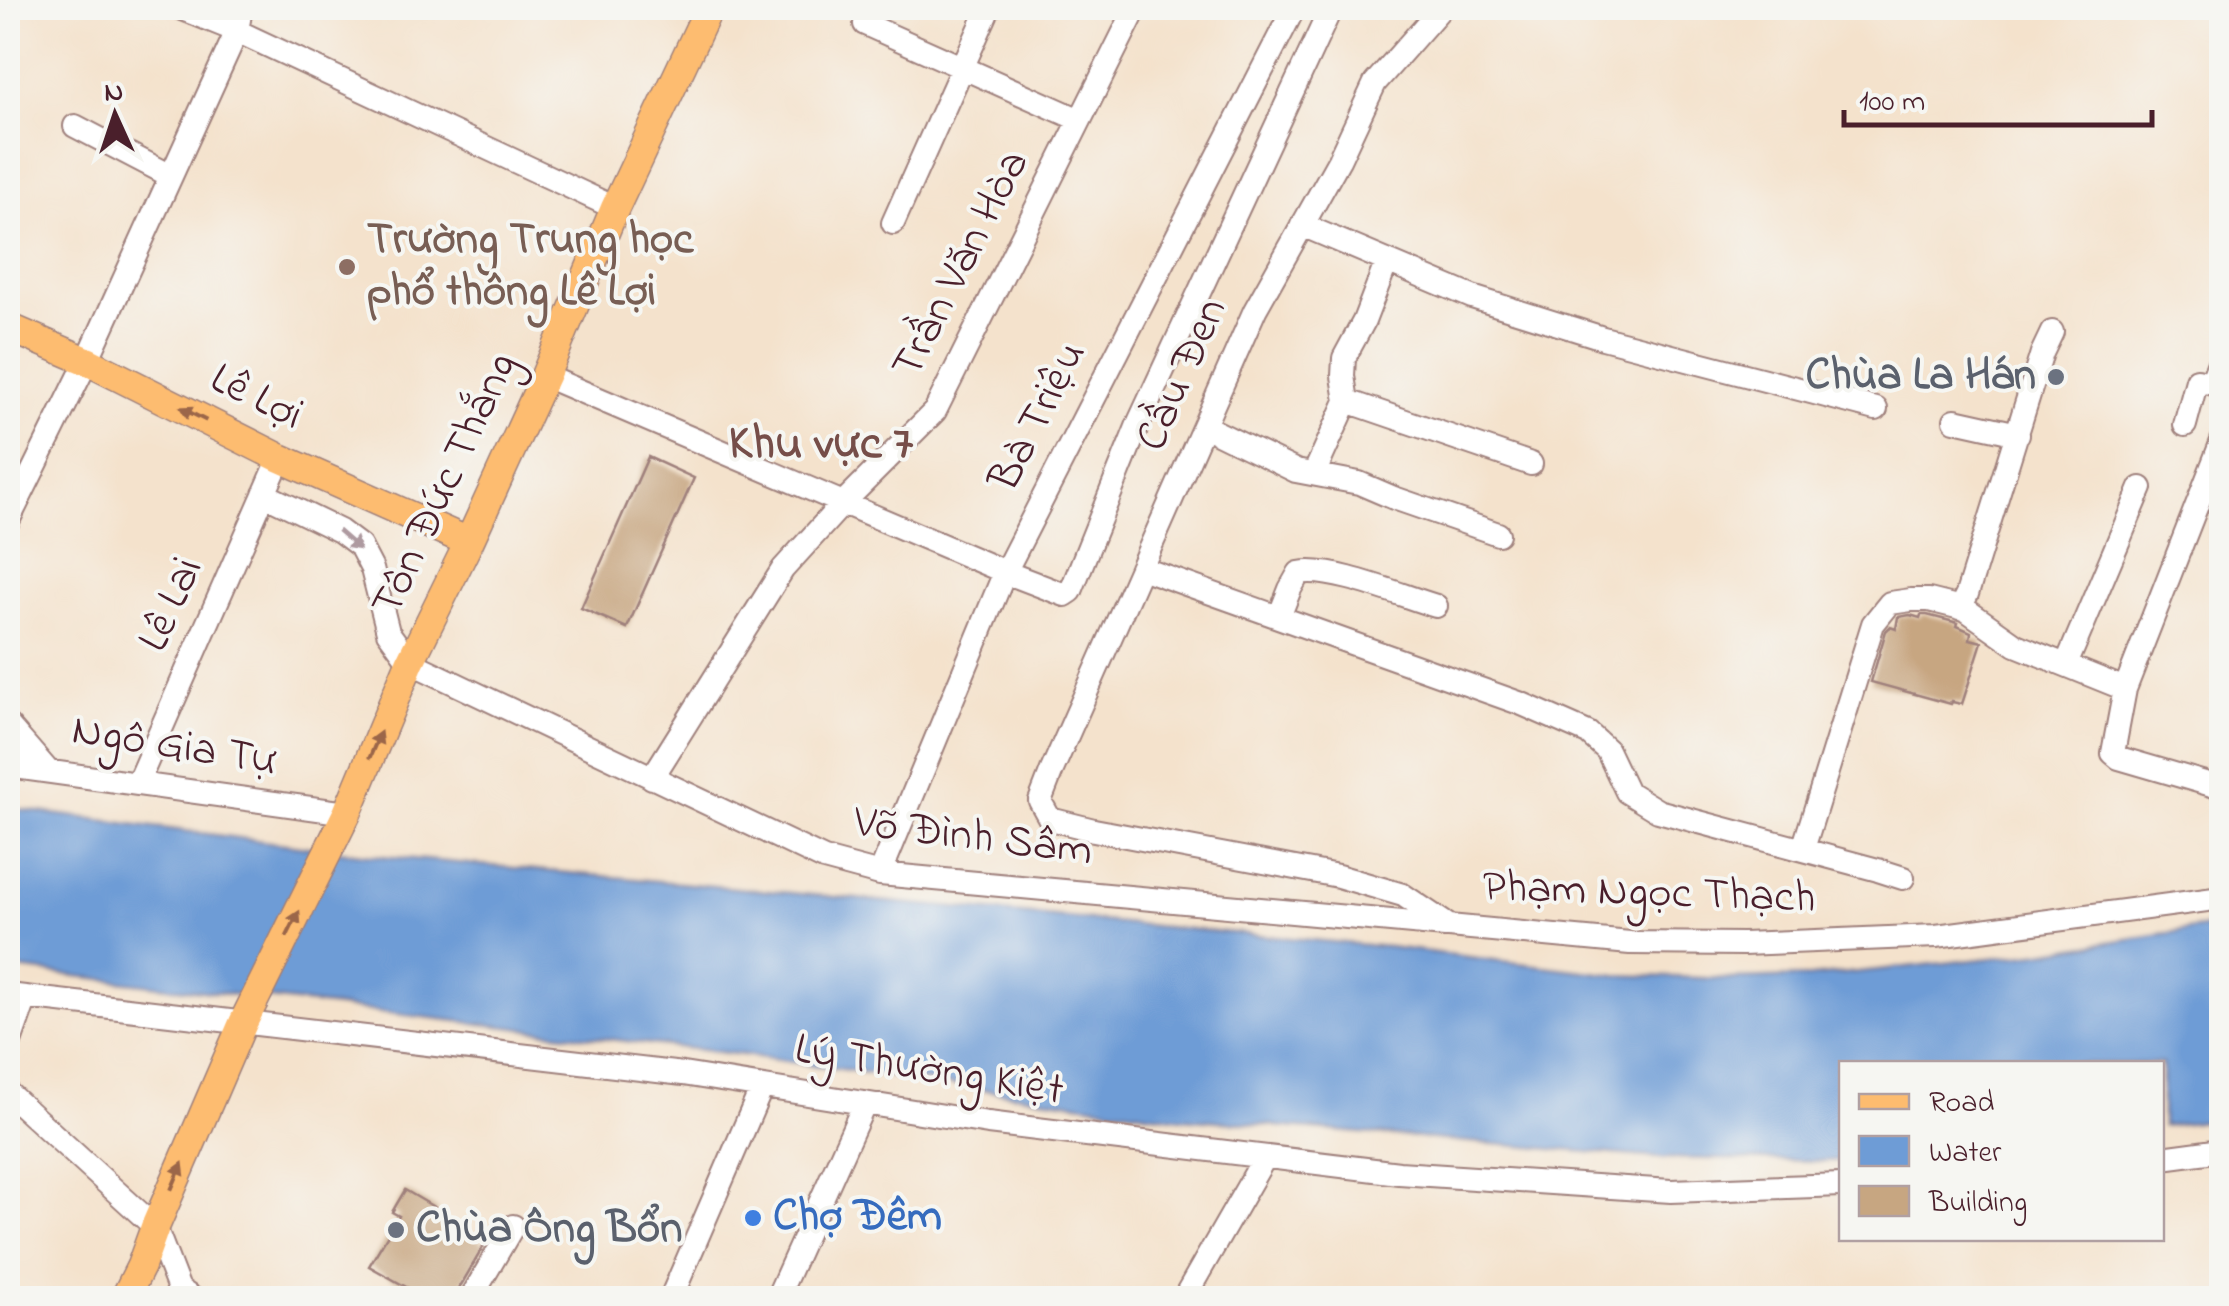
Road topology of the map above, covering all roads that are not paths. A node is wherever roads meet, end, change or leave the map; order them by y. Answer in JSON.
{"nodes":[{"id":1,"x":180,"y":8,"type":"edge"},
{"id":2,"x":708,"y":8,"type":"edge"},
{"id":3,"x":989,"y":8,"type":"edge"},
{"id":4,"x":1136,"y":8,"type":"edge"},
{"id":5,"x":1294,"y":8,"type":"edge"},
{"id":6,"x":1331,"y":8,"type":"edge"},
{"id":7,"x":1442,"y":8,"type":"edge"},
{"id":8,"x":239,"y":19,"type":"edge"},
{"id":9,"x":865,"y":24,"type":"dead end"},
{"id":10,"x":962,"y":67,"type":"junction"},
{"id":11,"x":1080,"y":120,"type":"junction"},
{"id":12,"x":75,"y":126,"type":"dead end"},
{"id":13,"x":171,"y":176,"type":"junction"},
{"id":14,"x":616,"y":208,"type":"junction"},
{"id":15,"x":893,"y":223,"type":"dead end"},
{"id":16,"x":1302,"y":225,"type":"junction"},
{"id":17,"x":1387,"y":261,"type":"junction"},
{"id":18,"x":8,"y":327,"type":"edge"},
{"id":19,"x":2052,"y":332,"type":"dead end"},
{"id":20,"x":2222,"y":355,"type":"edge"},
{"id":21,"x":87,"y":361,"type":"junction"},
{"id":22,"x":544,"y":376,"type":"junction"},
{"id":23,"x":2216,"y":385,"type":"edge"},
{"id":24,"x":1348,"y":400,"type":"junction"},
{"id":25,"x":1876,"y":409,"type":"dead end"},
{"id":26,"x":1955,"y":420,"type":"dead end"},
{"id":27,"x":1204,"y":426,"type":"junction"},
{"id":28,"x":2018,"y":434,"type":"junction"},
{"id":29,"x":2222,"y":438,"type":"edge"},
{"id":30,"x":280,"y":458,"type":"junction"},
{"id":31,"x":1531,"y":464,"type":"dead end"},
{"id":32,"x":1314,"y":474,"type":"junction"},
{"id":33,"x":2141,"y":488,"type":"dead end"},
{"id":34,"x":264,"y":494,"type":"junction"},
{"id":35,"x":843,"y":503,"type":"junction"},
{"id":36,"x":8,"y":521,"type":"edge"},
{"id":37,"x":1498,"y":534,"type":"dead end"},
{"id":38,"x":469,"y":542,"type":"junction"},
{"id":39,"x":1140,"y":568,"type":"junction"},
{"id":40,"x":1005,"y":572,"type":"junction"},
{"id":41,"x":1436,"y":606,"type":"dead end"},
{"id":42,"x":1960,"y":608,"type":"junction"},
{"id":43,"x":1279,"y":617,"type":"junction"},
{"id":44,"x":410,"y":662,"type":"junction"},
{"id":45,"x":2066,"y":665,"type":"junction"},
{"id":46,"x":2125,"y":689,"type":"junction"},
{"id":47,"x":8,"y":725,"type":"edge"},
{"id":48,"x":8,"y":766,"type":"edge"},
{"id":49,"x":48,"y":771,"type":"junction"},
{"id":50,"x":652,"y":778,"type":"junction"},
{"id":51,"x":137,"y":784,"type":"junction"},
{"id":52,"x":2222,"y":788,"type":"edge"},
{"id":53,"x":1040,"y":800,"type":"joint"},
{"id":54,"x":342,"y":824,"type":"junction"},
{"id":55,"x":1803,"y":850,"type":"junction"},
{"id":56,"x":880,"y":874,"type":"junction"},
{"id":57,"x":1902,"y":878,"type":"dead end"},
{"id":58,"x":2222,"y":898,"type":"edge"},
{"id":59,"x":1449,"y":926,"type":"junction"},
{"id":60,"x":17,"y":996,"type":"edge"},
{"id":61,"x":246,"y":1017,"type":"junction"},
{"id":62,"x":8,"y":1048,"type":"edge"},
{"id":63,"x":762,"y":1087,"type":"junction"},
{"id":64,"x":8,"y":1093,"type":"edge"},
{"id":65,"x":865,"y":1103,"type":"junction"},
{"id":66,"x":2222,"y":1150,"type":"edge"},
{"id":67,"x":1265,"y":1157,"type":"junction"},
{"id":68,"x":2164,"y":1158,"type":"edge"},
{"id":69,"x":1839,"y":1185,"type":"edge"},
{"id":70,"x":513,"y":1226,"type":"dead end"},
{"id":71,"x":155,"y":1227,"type":"junction"},
{"id":72,"x":126,"y":1298,"type":"edge"},
{"id":73,"x":192,"y":1298,"type":"edge"},
{"id":74,"x":471,"y":1298,"type":"edge"},
{"id":75,"x":672,"y":1298,"type":"edge"},
{"id":76,"x":777,"y":1298,"type":"edge"},
{"id":77,"x":1184,"y":1298,"type":"edge"}],
"edges":[{"from":1,"to":8,"type":"street"},
{"from":2,"to":14,"type":"main road","name":"Tôn Đức Thắng"},
{"from":3,"to":10,"type":"street"},
{"from":4,"to":11,"type":"street","name":"Trần Văn Hòa"},
{"from":5,"to":40,"type":"street","name":"Bà Triệu"},
{"from":6,"to":40,"type":"street"},
{"from":7,"to":16,"type":"street","name":"Cầu Đen"},
{"from":8,"to":13,"type":"street"},
{"from":8,"to":14,"type":"street"},
{"from":9,"to":10,"type":"street"},
{"from":10,"to":11,"type":"street"},
{"from":10,"to":15,"type":"street"},
{"from":11,"to":35,"type":"street","name":"Trần Văn Hòa"},
{"from":12,"to":13,"type":"street"},
{"from":13,"to":21,"type":"street"},
{"from":14,"to":22,"type":"main road","name":"Tôn Đức Thắng"},
{"from":16,"to":17,"type":"street"},
{"from":16,"to":27,"type":"street","name":"Cầu Đen"},
{"from":17,"to":24,"type":"street"},
{"from":17,"to":25,"type":"street"},
{"from":18,"to":21,"type":"main road","name":"Lê Lợi"},
{"from":19,"to":28,"type":"street"},
{"from":20,"to":23,"type":"street"},
{"from":30,"to":21,"type":"main road","name":"Lê Lợi","one_way":true},
{"from":21,"to":36,"type":"street"},
{"from":22,"to":35,"type":"street"},
{"from":22,"to":38,"type":"main road","name":"Tôn Đức Thắng"},
{"from":23,"to":29,"type":"street"},
{"from":24,"to":31,"type":"street"},
{"from":24,"to":32,"type":"street"},
{"from":26,"to":28,"type":"street"},
{"from":27,"to":32,"type":"street"},
{"from":27,"to":39,"type":"street","name":"Cầu Đen"},
{"from":28,"to":42,"type":"street"},
{"from":29,"to":46,"type":"street"},
{"from":30,"to":34,"type":"street","name":"Lê Lai"},
{"from":30,"to":38,"type":"main road","name":"Lê Lợi"},
{"from":32,"to":37,"type":"street"},
{"from":33,"to":45,"type":"street"},
{"from":34,"to":44,"type":"street","one_way":true},
{"from":34,"to":51,"type":"street","name":"Lê Lai"},
{"from":35,"to":40,"type":"street"},
{"from":35,"to":50,"type":"street","name":"Trần Văn Hòa"},
{"from":38,"to":44,"type":"main road","name":"Tôn Đức Thắng"},
{"from":39,"to":43,"type":"street"},
{"from":39,"to":53,"type":"street","name":"Cầu Đen"},
{"from":40,"to":56,"type":"street","name":"Bà Triệu"},
{"from":41,"to":43,"type":"street"},
{"from":42,"to":45,"type":"street"},
{"from":42,"to":55,"type":"street"},
{"from":43,"to":55,"type":"street"},
{"from":44,"to":50,"type":"street","name":"Võ Đình Sâm"},
{"from":54,"to":44,"type":"main road","name":"Tôn Đức Thắng","one_way":true},
{"from":45,"to":46,"type":"street"},
{"from":46,"to":52,"type":"street"},
{"from":47,"to":49,"type":"street","name":"Ngô Gia Tự"},
{"from":48,"to":49,"type":"street"},
{"from":49,"to":51,"type":"street","name":"Ngô Gia Tự"},
{"from":50,"to":56,"type":"street","name":"Võ Đình Sâm"},
{"from":51,"to":54,"type":"street","name":"Ngô Gia Tự"},
{"from":53,"to":59,"type":"street","name":"Phạm Ngọc Thạch"},
{"from":61,"to":54,"type":"main road","name":"Tôn Đức Thắng","one_way":true},
{"from":55,"to":57,"type":"street"},
{"from":56,"to":59,"type":"street","name":"Võ Đình Sâm"},
{"from":58,"to":59,"type":"street","name":"Phạm Ngọc Thạch"},
{"from":60,"to":61,"type":"street","name":"Lý Thường Kiệt"},
{"from":60,"to":62,"type":"street"},
{"from":61,"to":63,"type":"street","name":"Lý Thường Kiệt"},
{"from":71,"to":61,"type":"main road","name":"Tôn Đức Thắng","one_way":true},
{"from":63,"to":65,"type":"street","name":"Lý Thường Kiệt"},
{"from":63,"to":75,"type":"street"},
{"from":64,"to":71,"type":"street"},
{"from":65,"to":67,"type":"street","name":"Lý Thường Kiệt"},
{"from":65,"to":76,"type":"street"},
{"from":66,"to":68,"type":"street"},
{"from":67,"to":69,"type":"street","name":"Lý Thường Kiệt"},
{"from":67,"to":77,"type":"street"},
{"from":70,"to":74,"type":"street"},
{"from":71,"to":72,"type":"main road","name":"Tôn Đức Thắng"},
{"from":71,"to":73,"type":"street"}]}
